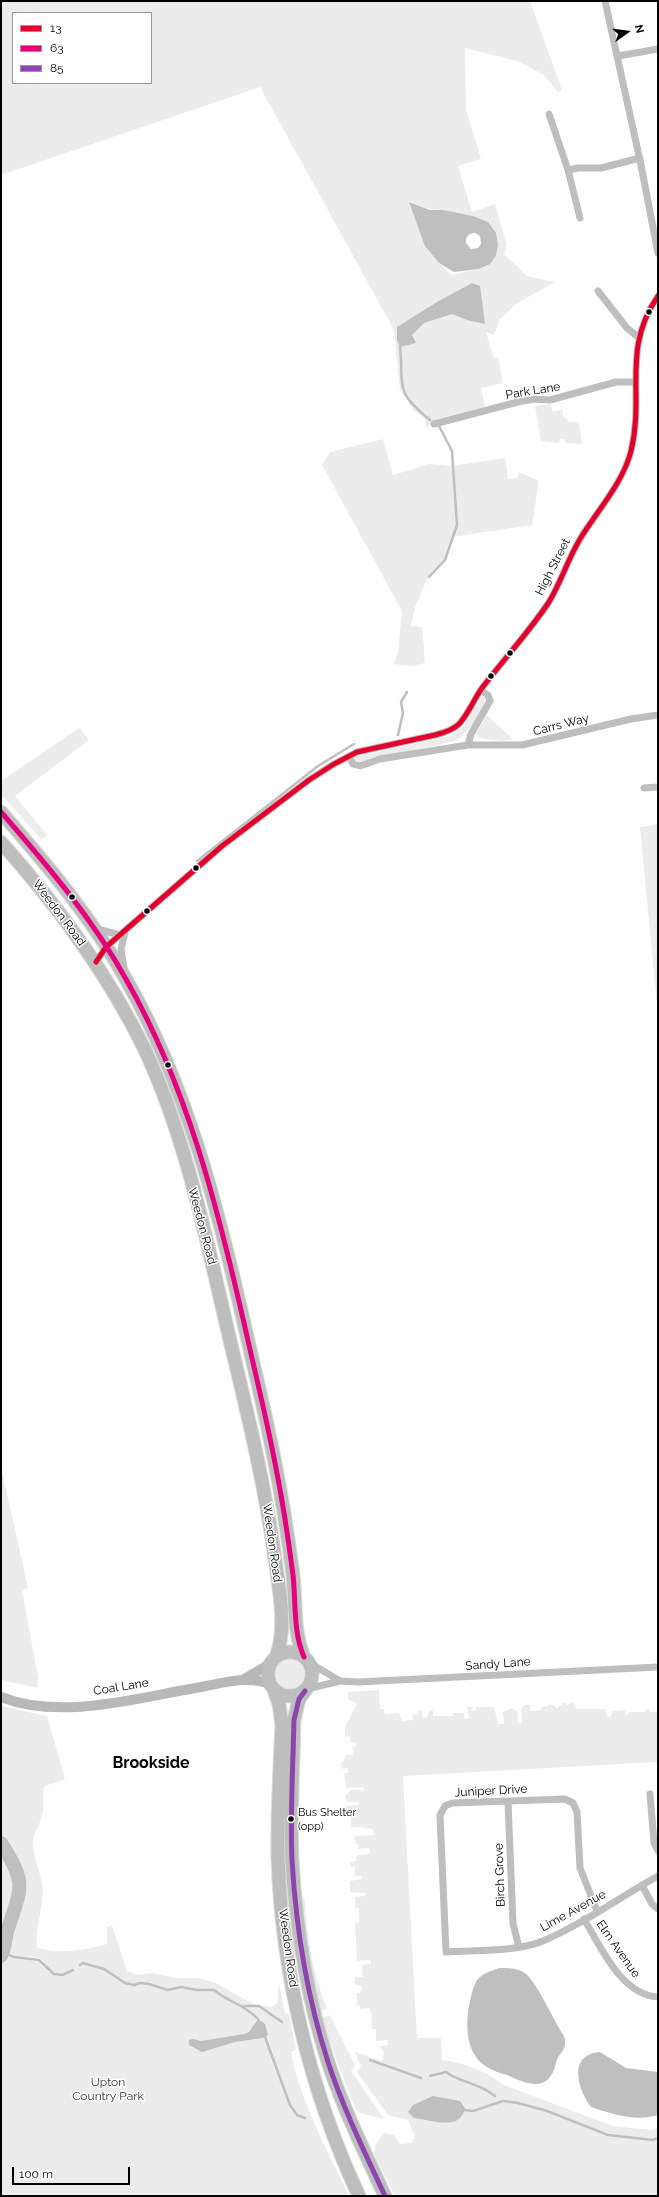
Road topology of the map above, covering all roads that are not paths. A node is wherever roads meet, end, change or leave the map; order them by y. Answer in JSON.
{"nodes":[{"id":1,"x":605,"y":1,"type":"edge"},
{"id":2,"x":658,"y":49,"type":"edge"},
{"id":3,"x":618,"y":56,"type":"junction"},
{"id":4,"x":549,"y":114,"type":"dead end"},
{"id":5,"x":640,"y":158,"type":"junction"},
{"id":6,"x":568,"y":170,"type":"junction"},
{"id":7,"x":580,"y":218,"type":"dead end"},
{"id":8,"x":658,"y":250,"type":"edge"},
{"id":9,"x":598,"y":291,"type":"dead end"},
{"id":10,"x":658,"y":296,"type":"edge"},
{"id":11,"x":638,"y":337,"type":"junction"},
{"id":12,"x":636,"y":382,"type":"junction"},
{"id":13,"x":434,"y":424,"type":"dead end"},
{"id":14,"x":481,"y":690,"type":"junction"},
{"id":15,"x":658,"y":715,"type":"edge"},
{"id":16,"x":468,"y":745,"type":"junction"},
{"id":17,"x":349,"y":756,"type":"junction"},
{"id":18,"x":644,"y":788,"type":"dead end"},
{"id":19,"x":658,"y":788,"type":"edge"},
{"id":20,"x":1,"y":812,"type":"edge"},
{"id":21,"x":1,"y":842,"type":"edge"},
{"id":22,"x":95,"y":929,"type":"junction"},
{"id":23,"x":123,"y":933,"type":"junction"},
{"id":24,"x":106,"y":947,"type":"junction"},
{"id":25,"x":96,"y":962,"type":"junction"},
{"id":26,"x":126,"y":979,"type":"junction"},
{"id":27,"x":273,"y":1660,"type":"junction"},
{"id":28,"x":307,"y":1660,"type":"junction"},
{"id":29,"x":658,"y":1667,"type":"edge"},
{"id":30,"x":244,"y":1679,"type":"junction"},
{"id":31,"x":340,"y":1681,"type":"junction"},
{"id":32,"x":272,"y":1687,"type":"junction"},
{"id":33,"x":306,"y":1690,"type":"junction"},
{"id":34,"x":1,"y":1697,"type":"edge"},
{"id":35,"x":650,"y":1794,"type":"dead end"},
{"id":36,"x":508,"y":1802,"type":"junction"},
{"id":37,"x":658,"y":1851,"type":"edge"},
{"id":38,"x":658,"y":1876,"type":"edge"},
{"id":39,"x":642,"y":1885,"type":"junction"},
{"id":40,"x":658,"y":1909,"type":"edge"},
{"id":41,"x":597,"y":1911,"type":"junction"},
{"id":42,"x":584,"y":1919,"type":"junction"},
{"id":43,"x":519,"y":1947,"type":"junction"},
{"id":44,"x":446,"y":1952,"type":"joint"},
{"id":45,"x":658,"y":1997,"type":"edge"},
{"id":46,"x":359,"y":2196,"type":"edge"},
{"id":47,"x":385,"y":2196,"type":"edge"}],
"edges":[{"from":1,"to":3,"type":"street"},
{"from":2,"to":3,"type":"street"},
{"from":3,"to":5,"type":"street"},
{"from":4,"to":6,"type":"street"},
{"from":5,"to":6,"type":"street"},
{"from":5,"to":8,"type":"street"},
{"from":6,"to":7,"type":"street"},
{"from":9,"to":11,"type":"street"},
{"from":10,"to":11,"type":"street","name":"High Street"},
{"from":11,"to":12,"type":"street","name":"High Street"},
{"from":12,"to":13,"type":"street","name":"Park Lane"},
{"from":12,"to":14,"type":"street","name":"High Street"},
{"from":14,"to":16,"type":"street"},
{"from":14,"to":17,"type":"street","name":"High Street"},
{"from":15,"to":16,"type":"street","name":"Carrs Way"},
{"from":16,"to":17,"type":"street","name":"Carrs Way"},
{"from":17,"to":23,"type":"street","name":"High Street"},
{"from":18,"to":19,"type":"street"},
{"from":20,"to":22,"type":"highway","name":"Weedon Road"},
{"from":21,"to":25,"type":"highway","name":"Weedon Road"},
{"from":22,"to":23,"type":"street"},
{"from":22,"to":24,"type":"highway","name":"Weedon Road"},
{"from":23,"to":24,"type":"street","name":"High Street"},
{"from":23,"to":26,"type":"street"},
{"from":24,"to":25,"type":"street","name":"High Street"},
{"from":24,"to":26,"type":"highway","name":"Weedon Road"},
{"from":25,"to":27,"type":"highway","name":"Weedon Road"},
{"from":26,"to":28,"type":"highway","name":"Weedon Road"},
{"from":27,"to":28,"type":"highway"},
{"from":27,"to":30,"type":"street","name":"Coal Lane"},
{"from":27,"to":32,"type":"highway"},
{"from":28,"to":31,"type":"street"},
{"from":28,"to":33,"type":"highway"},
{"from":29,"to":31,"type":"street","name":"Sandy Lane"},
{"from":30,"to":32,"type":"street","name":"Coal Lane"},
{"from":30,"to":34,"type":"street","name":"Coal Lane"},
{"from":31,"to":33,"type":"street"},
{"from":32,"to":33,"type":"highway"},
{"from":32,"to":46,"type":"highway","name":"Weedon Road"},
{"from":33,"to":47,"type":"highway","name":"Weedon Road"},
{"from":35,"to":37,"type":"street"},
{"from":36,"to":41,"type":"street","name":"Juniper Drive"},
{"from":36,"to":43,"type":"street","name":"Birch Grove"},
{"from":36,"to":44,"type":"street","name":"Juniper Drive"},
{"from":38,"to":39,"type":"street","name":"Lime Avenue"},
{"from":39,"to":40,"type":"street"},
{"from":39,"to":41,"type":"street","name":"Lime Avenue"},
{"from":41,"to":42,"type":"street","name":"Lime Avenue"},
{"from":42,"to":43,"type":"street","name":"Lime Avenue"},
{"from":42,"to":45,"type":"street","name":"Elm Avenue"},
{"from":43,"to":44,"type":"street","name":"Lime Avenue"}]}
